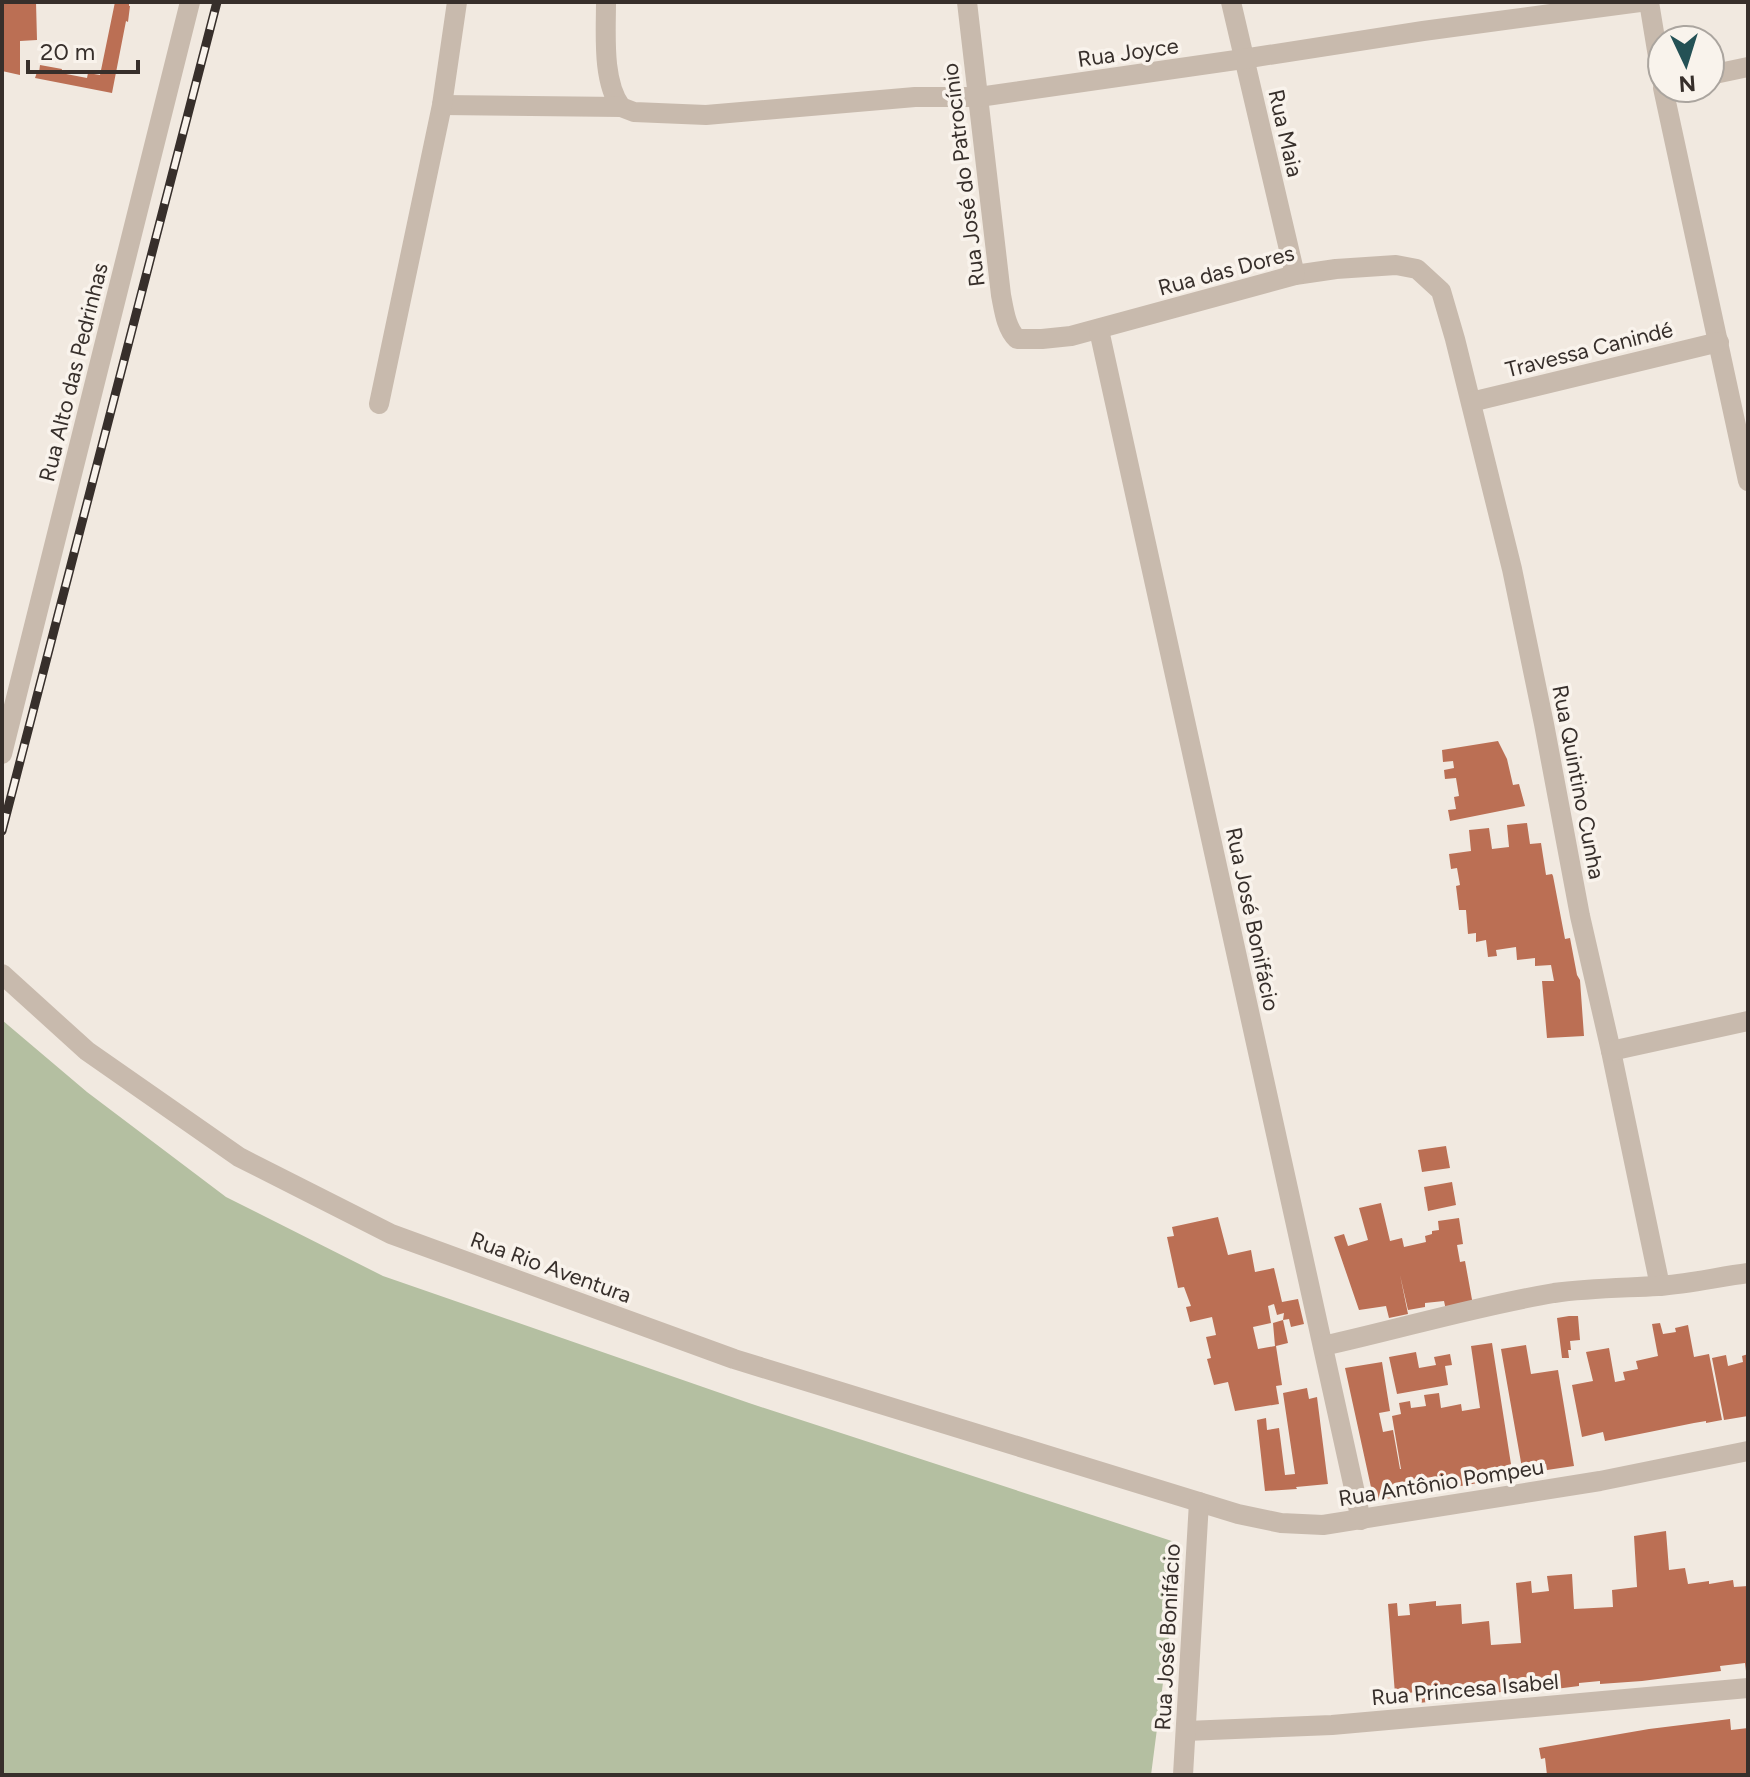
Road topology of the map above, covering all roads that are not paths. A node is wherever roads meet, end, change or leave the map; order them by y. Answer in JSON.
{"nodes":[{"id":1,"x":190,"y":2,"type":"edge"},
{"id":2,"x":457,"y":2,"type":"edge"},
{"id":3,"x":606,"y":2,"type":"edge"},
{"id":4,"x":967,"y":2,"type":"edge"},
{"id":5,"x":1231,"y":2,"type":"edge"},
{"id":6,"x":1640,"y":2,"type":"edge"},
{"id":7,"x":1649,"y":2,"type":"edge"},
{"id":8,"x":1653,"y":24,"type":"edge"},
{"id":9,"x":1243,"y":59,"type":"junction"},
{"id":10,"x":1748,"y":67,"type":"edge"},
{"id":11,"x":1726,"y":72,"type":"edge"},
{"id":12,"x":979,"y":97,"type":"junction"},
{"id":13,"x":1667,"y":104,"type":"edge"},
{"id":14,"x":442,"y":105,"type":"junction"},
{"id":15,"x":621,"y":107,"type":"junction"},
{"id":16,"x":1295,"y":275,"type":"junction"},
{"id":17,"x":1441,"y":291,"type":"joint"},
{"id":18,"x":1099,"y":330,"type":"junction"},
{"id":19,"x":1017,"y":339,"type":"joint"},
{"id":20,"x":1719,"y":342,"type":"junction"},
{"id":21,"x":1471,"y":402,"type":"junction"},
{"id":22,"x":379,"y":404,"type":"dead end"},
{"id":23,"x":1748,"y":481,"type":"edge"},
{"id":24,"x":2,"y":754,"type":"edge"},
{"id":25,"x":2,"y":974,"type":"edge"},
{"id":26,"x":1748,"y":1021,"type":"edge"},
{"id":27,"x":1611,"y":1051,"type":"junction"},
{"id":28,"x":1748,"y":1273,"type":"edge"},
{"id":29,"x":1660,"y":1286,"type":"junction"},
{"id":30,"x":1323,"y":1346,"type":"junction"},
{"id":31,"x":1748,"y":1451,"type":"edge"},
{"id":32,"x":1144,"y":1485,"type":"joint"},
{"id":33,"x":1199,"y":1502,"type":"junction"},
{"id":34,"x":1361,"y":1520,"type":"junction"},
{"id":35,"x":1748,"y":1688,"type":"edge"},
{"id":36,"x":1186,"y":1731,"type":"junction"},
{"id":37,"x":1183,"y":1775,"type":"edge"}],
"edges":[{"from":1,"to":24,"type":"street","name":"Rua Alto das Pedrinhas"},
{"from":2,"to":14,"type":"street"},
{"from":3,"to":15,"type":"street"},
{"from":4,"to":12,"type":"street","name":"Rua José do Patrocínio"},
{"from":5,"to":9,"type":"street","name":"Rua Maia"},
{"from":6,"to":9,"type":"street","name":"Rua Joyce"},
{"from":7,"to":8,"type":"street"},
{"from":9,"to":12,"type":"street","name":"Rua Joyce"},
{"from":9,"to":16,"type":"street","name":"Rua Maia"},
{"from":10,"to":11,"type":"street"},
{"from":12,"to":15,"type":"street","name":"Rua Joyce"},
{"from":12,"to":19,"type":"street","name":"Rua José do Patrocínio"},
{"from":13,"to":20,"type":"street"},
{"from":14,"to":15,"type":"street","name":"Rua Joyce"},
{"from":14,"to":22,"type":"street"},
{"from":16,"to":17,"type":"street","name":"Rua das Dores"},
{"from":16,"to":18,"type":"street","name":"Rua das Dores"},
{"from":17,"to":21,"type":"street","name":"Rua Quintino Cunha"},
{"from":18,"to":19,"type":"street","name":"Rua das Dores"},
{"from":18,"to":30,"type":"street","name":"Rua José Bonifácio"},
{"from":20,"to":21,"type":"street","name":"Travessa Canindé"},
{"from":20,"to":23,"type":"street"},
{"from":21,"to":27,"type":"street","name":"Rua Quintino Cunha"},
{"from":25,"to":32,"type":"street","name":"Rua Rio Aventura"},
{"from":26,"to":27,"type":"street"},
{"from":27,"to":29,"type":"street","name":"Rua Quintino Cunha"},
{"from":28,"to":29,"type":"street"},
{"from":29,"to":30,"type":"street"},
{"from":30,"to":34,"type":"street","name":"Rua José Bonifácio"},
{"from":31,"to":34,"type":"street","name":"Rua Antônio Pompeu"},
{"from":32,"to":33,"type":"street","name":"Rua Antônio Pompeu"},
{"from":33,"to":34,"type":"street","name":"Rua Antônio Pompeu"},
{"from":33,"to":36,"type":"street","name":"Rua José Bonifácio"},
{"from":35,"to":36,"type":"street","name":"Rua Princesa Isabel"},
{"from":36,"to":37,"type":"street","name":"Rua José Bonifácio"}]}
